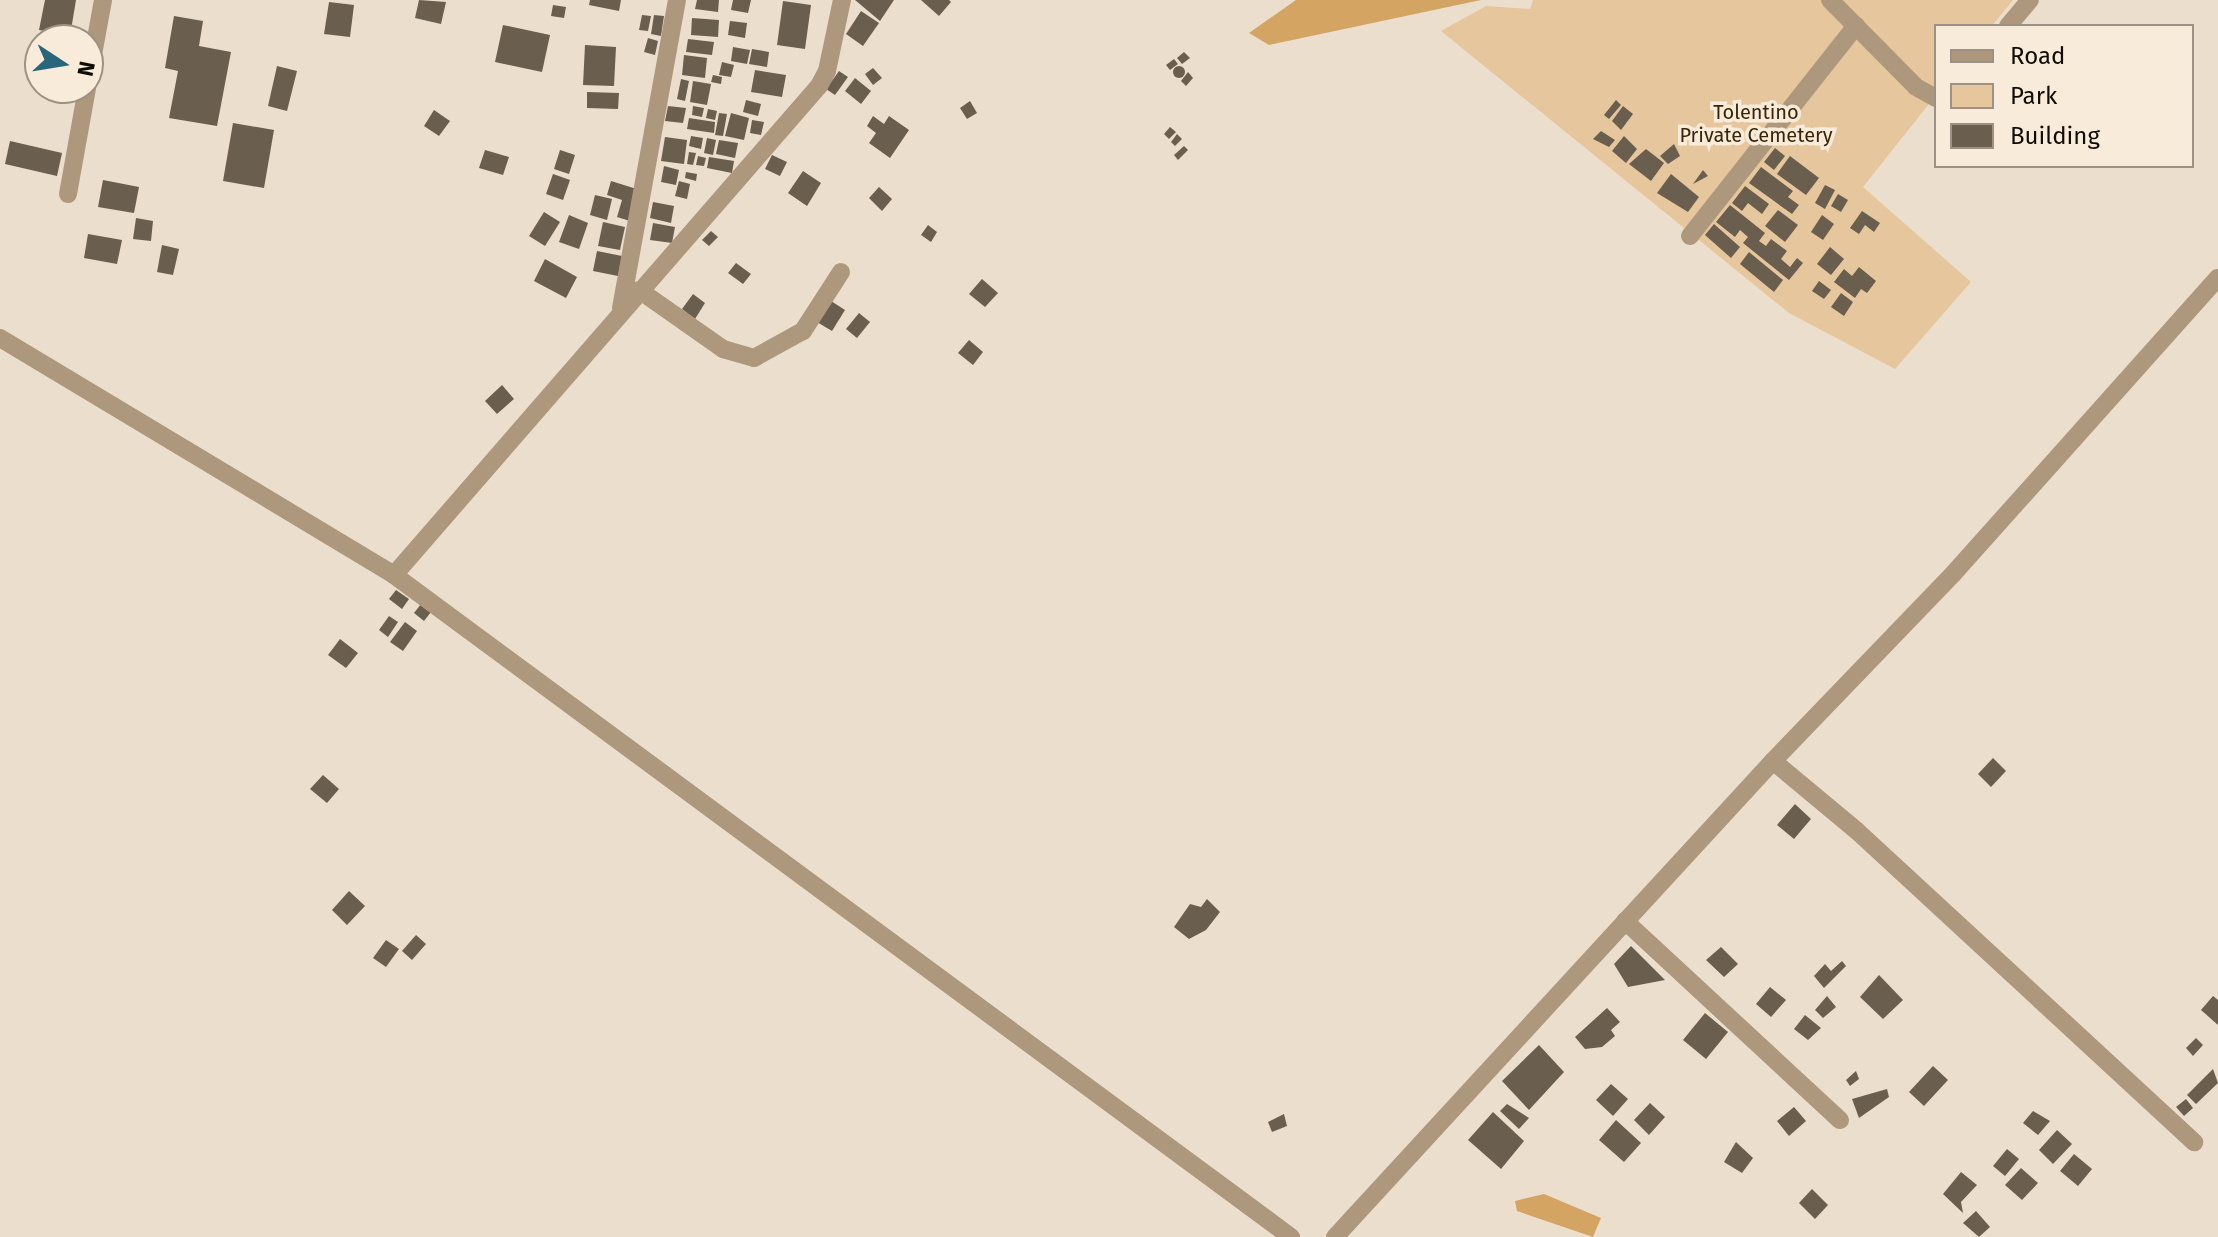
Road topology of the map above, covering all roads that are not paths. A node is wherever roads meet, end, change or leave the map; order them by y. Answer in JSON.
{"nodes":[{"id":1,"x":103,"y":0,"type":"edge"},
{"id":2,"x":677,"y":0,"type":"edge"},
{"id":3,"x":842,"y":0,"type":"edge"},
{"id":4,"x":1830,"y":0,"type":"edge"},
{"id":5,"x":2030,"y":0,"type":"edge"},
{"id":6,"x":99,"y":24,"type":"edge"},
{"id":7,"x":2010,"y":24,"type":"edge"},
{"id":8,"x":1856,"y":26,"type":"junction"},
{"id":9,"x":1934,"y":97,"type":"edge"},
{"id":10,"x":84,"y":104,"type":"edge"},
{"id":11,"x":68,"y":194,"type":"dead end"},
{"id":12,"x":1690,"y":236,"type":"dead end"},
{"id":13,"x":841,"y":272,"type":"dead end"},
{"id":14,"x":2218,"y":278,"type":"edge"},
{"id":15,"x":639,"y":290,"type":"junction"},
{"id":16,"x":621,"y":311,"type":"junction"},
{"id":17,"x":0,"y":338,"type":"edge"},
{"id":18,"x":394,"y":575,"type":"junction"},
{"id":19,"x":1773,"y":761,"type":"junction"},
{"id":20,"x":1625,"y":921,"type":"junction"},
{"id":21,"x":1840,"y":1120,"type":"dead end"},
{"id":22,"x":2194,"y":1142,"type":"dead end"},
{"id":23,"x":1291,"y":1237,"type":"edge"},
{"id":24,"x":1335,"y":1237,"type":"edge"}],
"edges":[{"from":1,"to":6,"type":"street"},
{"from":2,"to":16,"type":"street"},
{"from":3,"to":15,"type":"street"},
{"from":4,"to":8,"type":"street"},
{"from":5,"to":7,"type":"street"},
{"from":8,"to":9,"type":"street"},
{"from":8,"to":12,"type":"street"},
{"from":10,"to":11,"type":"street"},
{"from":13,"to":15,"type":"street"},
{"from":14,"to":19,"type":"street"},
{"from":15,"to":16,"type":"street"},
{"from":16,"to":18,"type":"street"},
{"from":17,"to":18,"type":"street"},
{"from":18,"to":23,"type":"street"},
{"from":19,"to":20,"type":"street"},
{"from":19,"to":22,"type":"street"},
{"from":20,"to":21,"type":"street"},
{"from":20,"to":24,"type":"street"}]}
